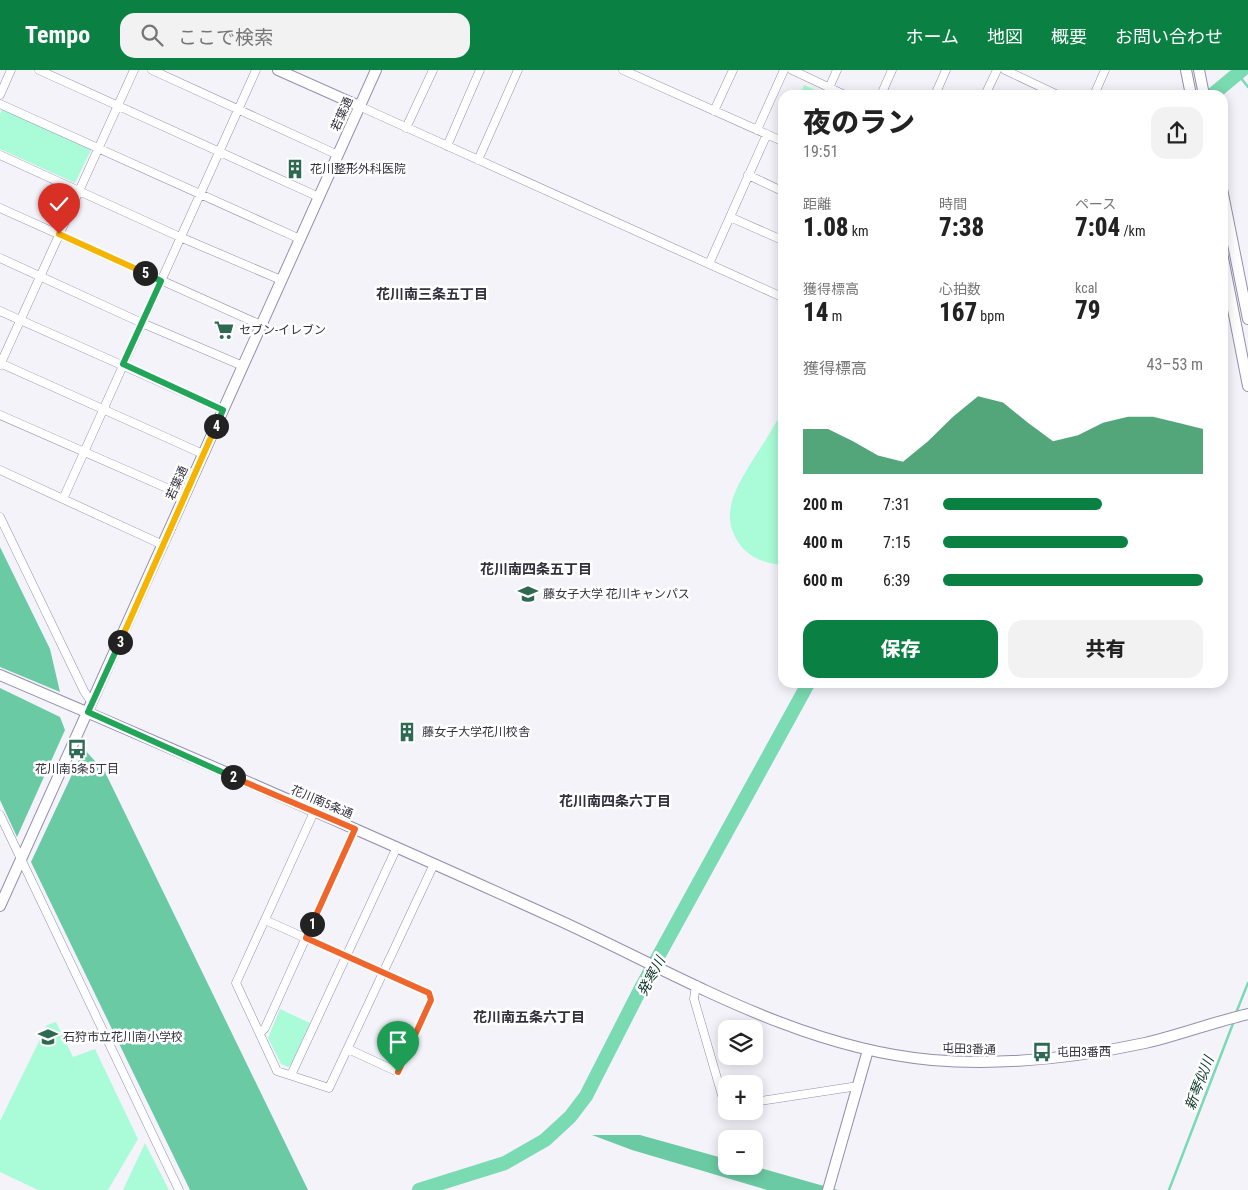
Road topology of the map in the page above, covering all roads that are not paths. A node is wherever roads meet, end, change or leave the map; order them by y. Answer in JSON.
{"nodes":[{"id":1,"x":11,"y":70,"type":"edge"},
{"id":2,"x":39,"y":70,"type":"edge"},
{"id":3,"x":134,"y":70,"type":"edge"},
{"id":4,"x":152,"y":70,"type":"edge"},
{"id":5,"x":256,"y":70,"type":"edge"},
{"id":6,"x":278,"y":70,"type":"edge"},
{"id":7,"x":376,"y":70,"type":"edge"},
{"id":8,"x":433,"y":70,"type":"edge"},
{"id":9,"x":480,"y":70,"type":"edge"},
{"id":10,"x":518,"y":70,"type":"edge"},
{"id":11,"x":623,"y":70,"type":"edge"},
{"id":12,"x":733,"y":70,"type":"edge"},
{"id":13,"x":784,"y":70,"type":"edge"},
{"id":14,"x":792,"y":70,"type":"edge"},
{"id":15,"x":837,"y":70,"type":"edge"},
{"id":16,"x":892,"y":70,"type":"edge"},
{"id":17,"x":946,"y":70,"type":"edge"},
{"id":18,"x":997,"y":70,"type":"edge"},
{"id":19,"x":1004,"y":70,"type":"edge"},
{"id":20,"x":1105,"y":70,"type":"edge"},
{"id":21,"x":1186,"y":70,"type":"edge"},
{"id":22,"x":1200,"y":75,"type":"edge"},
{"id":23,"x":1038,"y":86,"type":"junction"},
{"id":24,"x":829,"y":88,"type":"junction"},
{"id":25,"x":834,"y":90,"type":"edge"},
{"id":26,"x":883,"y":90,"type":"edge"},
{"id":27,"x":937,"y":90,"type":"edge"},
{"id":28,"x":987,"y":90,"type":"edge"},
{"id":29,"x":1036,"y":90,"type":"edge"},
{"id":30,"x":1047,"y":90,"type":"edge"},
{"id":31,"x":1096,"y":90,"type":"edge"},
{"id":32,"x":1190,"y":90,"type":"edge"},
{"id":33,"x":1203,"y":90,"type":"edge"},
{"id":34,"x":0,"y":95,"type":"edge"},
{"id":35,"x":0,"y":104,"type":"edge"},
{"id":36,"x":118,"y":105,"type":"junction"},
{"id":37,"x":359,"y":106,"type":"junction"},
{"id":38,"x":238,"y":109,"type":"junction"},
{"id":39,"x":714,"y":111,"type":"junction"},
{"id":40,"x":406,"y":128,"type":"junction"},
{"id":41,"x":757,"y":130,"type":"junction"},
{"id":42,"x":766,"y":134,"type":"junction"},
{"id":43,"x":778,"y":139,"type":"edge"},
{"id":44,"x":447,"y":146,"type":"junction"},
{"id":45,"x":99,"y":148,"type":"junction"},
{"id":46,"x":219,"y":152,"type":"junction"},
{"id":47,"x":338,"y":154,"type":"junction"},
{"id":48,"x":0,"y":155,"type":"edge"},
{"id":49,"x":478,"y":160,"type":"junction"},
{"id":50,"x":748,"y":175,"type":"junction"},
{"id":51,"x":778,"y":189,"type":"edge"},
{"id":52,"x":80,"y":190,"type":"junction"},
{"id":53,"x":200,"y":194,"type":"junction"},
{"id":54,"x":319,"y":197,"type":"junction"},
{"id":55,"x":0,"y":208,"type":"edge"},
{"id":56,"x":1228,"y":212,"type":"edge"},
{"id":57,"x":730,"y":217,"type":"junction"},
{"id":58,"x":59,"y":234,"type":"junction"},
{"id":59,"x":180,"y":238,"type":"junction"},
{"id":60,"x":778,"y":238,"type":"edge"},
{"id":61,"x":300,"y":239,"type":"junction"},
{"id":62,"x":0,"y":258,"type":"edge"},
{"id":63,"x":709,"y":264,"type":"junction"},
{"id":64,"x":1244,"y":273,"type":"edge"},
{"id":65,"x":40,"y":276,"type":"junction"},
{"id":66,"x":1228,"y":276,"type":"edge"},
{"id":67,"x":281,"y":280,"type":"junction"},
{"id":68,"x":161,"y":281,"type":"junction"},
{"id":69,"x":1228,"y":290,"type":"edge"},
{"id":70,"x":778,"y":295,"type":"edge"},
{"id":71,"x":0,"y":310,"type":"edge"},
{"id":72,"x":1248,"y":319,"type":"edge"},
{"id":73,"x":20,"y":320,"type":"junction"},
{"id":74,"x":142,"y":323,"type":"junction"},
{"id":75,"x":261,"y":325,"type":"junction"},
{"id":76,"x":0,"y":364,"type":"edge"},
{"id":77,"x":123,"y":364,"type":"junction"},
{"id":78,"x":243,"y":366,"type":"junction"},
{"id":79,"x":1248,"y":386,"type":"edge"},
{"id":80,"x":103,"y":410,"type":"junction"},
{"id":81,"x":223,"y":410,"type":"junction"},
{"id":82,"x":0,"y":415,"type":"edge"},
{"id":83,"x":84,"y":453,"type":"junction"},
{"id":84,"x":203,"y":454,"type":"junction"},
{"id":85,"x":0,"y":470,"type":"edge"},
{"id":86,"x":185,"y":496,"type":"junction"},
{"id":87,"x":63,"y":499,"type":"junction"},
{"id":88,"x":0,"y":517,"type":"edge"},
{"id":89,"x":163,"y":545,"type":"junction"},
{"id":90,"x":0,"y":675,"type":"edge"},
{"id":91,"x":90,"y":707,"type":"junction"},
{"id":92,"x":314,"y":812,"type":"junction"},
{"id":93,"x":0,"y":815,"type":"edge"},
{"id":94,"x":355,"y":829,"type":"junction"},
{"id":95,"x":4,"y":833,"type":"edge"},
{"id":96,"x":397,"y":847,"type":"junction"},
{"id":97,"x":21,"y":859,"type":"junction"},
{"id":98,"x":434,"y":864,"type":"junction"},
{"id":99,"x":3,"y":890,"type":"edge"},
{"id":100,"x":0,"y":906,"type":"edge"},
{"id":101,"x":265,"y":920,"type":"junction"},
{"id":102,"x":306,"y":938,"type":"junction"},
{"id":103,"x":346,"y":956,"type":"junction"},
{"id":104,"x":383,"y":974,"type":"junction"},
{"id":105,"x":696,"y":985,"type":"junction"},
{"id":106,"x":1246,"y":1014,"type":"edge"},
{"id":107,"x":260,"y":1033,"type":"junction"},
{"id":108,"x":348,"y":1049,"type":"junction"},
{"id":109,"x":868,"y":1050,"type":"junction"},
{"id":110,"x":291,"y":1076,"type":"junction"},
{"id":111,"x":718,"y":1082,"type":"edge"},
{"id":112,"x":858,"y":1086,"type":"junction"},
{"id":113,"x":763,"y":1101,"type":"edge"},
{"id":114,"x":179,"y":1190,"type":"edge"},
{"id":115,"x":828,"y":1190,"type":"edge"}],
"edges":[{"from":1,"to":34,"type":"street"},
{"from":2,"to":36,"type":"street"},
{"from":3,"to":36,"type":"street"},
{"from":4,"to":38,"type":"street"},
{"from":5,"to":38,"type":"street"},
{"from":6,"to":37,"type":"street"},
{"from":7,"to":37,"type":"street","name":"若葉通"},
{"from":8,"to":40,"type":"street"},
{"from":9,"to":44,"type":"street"},
{"from":10,"to":49,"type":"street"},
{"from":11,"to":39,"type":"street"},
{"from":12,"to":39,"type":"street"},
{"from":13,"to":41,"type":"street"},
{"from":14,"to":24,"type":"street"},
{"from":15,"to":24,"type":"street"},
{"from":16,"to":26,"type":"street"},
{"from":17,"to":27,"type":"street"},
{"from":18,"to":28,"type":"street"},
{"from":19,"to":23,"type":"street"},
{"from":20,"to":31,"type":"street"},
{"from":21,"to":32,"type":"street"},
{"from":22,"to":33,"type":"street"},
{"from":23,"to":29,"type":"street"},
{"from":23,"to":30,"type":"street"},
{"from":24,"to":25,"type":"street"},
{"from":35,"to":45,"type":"street"},
{"from":36,"to":45,"type":"street"},
{"from":36,"to":46,"type":"street"},
{"from":37,"to":40,"type":"street"},
{"from":37,"to":47,"type":"street","name":"若葉通"},
{"from":38,"to":46,"type":"street"},
{"from":38,"to":47,"type":"street"},
{"from":39,"to":41,"type":"street"},
{"from":40,"to":44,"type":"street"},
{"from":41,"to":42,"type":"street"},
{"from":42,"to":43,"type":"street"},
{"from":42,"to":50,"type":"street"},
{"from":44,"to":49,"type":"street"},
{"from":45,"to":52,"type":"street"},
{"from":45,"to":53,"type":"street"},
{"from":46,"to":53,"type":"street"},
{"from":46,"to":54,"type":"street"},
{"from":47,"to":54,"type":"street","name":"若葉通"},
{"from":48,"to":52,"type":"street"},
{"from":49,"to":63,"type":"street"},
{"from":50,"to":51,"type":"street"},
{"from":50,"to":57,"type":"street"},
{"from":52,"to":58,"type":"street"},
{"from":52,"to":59,"type":"street"},
{"from":53,"to":59,"type":"street"},
{"from":53,"to":61,"type":"street"},
{"from":54,"to":61,"type":"street","name":"若葉通"},
{"from":55,"to":58,"type":"street"},
{"from":56,"to":64,"type":"street"},
{"from":57,"to":60,"type":"street"},
{"from":57,"to":63,"type":"street"},
{"from":58,"to":65,"type":"street"},
{"from":58,"to":68,"type":"street"},
{"from":59,"to":67,"type":"street"},
{"from":59,"to":68,"type":"street"},
{"from":61,"to":67,"type":"street","name":"若葉通"},
{"from":62,"to":65,"type":"street"},
{"from":63,"to":70,"type":"street"},
{"from":64,"to":66,"type":"street"},
{"from":64,"to":72,"type":"street"},
{"from":65,"to":73,"type":"street"},
{"from":65,"to":74,"type":"street"},
{"from":67,"to":75,"type":"street","name":"若葉通"},
{"from":68,"to":74,"type":"street"},
{"from":68,"to":75,"type":"street"},
{"from":69,"to":79,"type":"street"},
{"from":71,"to":73,"type":"street"},
{"from":73,"to":76,"type":"street"},
{"from":73,"to":77,"type":"street"},
{"from":74,"to":77,"type":"street"},
{"from":74,"to":78,"type":"street"},
{"from":75,"to":78,"type":"street","name":"若葉通"},
{"from":76,"to":80,"type":"street"},
{"from":77,"to":80,"type":"street"},
{"from":77,"to":81,"type":"street"},
{"from":78,"to":81,"type":"street","name":"若葉通"},
{"from":80,"to":83,"type":"street"},
{"from":80,"to":84,"type":"street"},
{"from":81,"to":84,"type":"street","name":"若葉通"},
{"from":82,"to":83,"type":"street"},
{"from":83,"to":86,"type":"street"},
{"from":83,"to":87,"type":"street"},
{"from":84,"to":86,"type":"street","name":"若葉通"},
{"from":85,"to":87,"type":"street"},
{"from":86,"to":89,"type":"street","name":"若葉通"},
{"from":87,"to":89,"type":"street"},
{"from":88,"to":91,"type":"street"},
{"from":89,"to":91,"type":"street","name":"若葉通"},
{"from":90,"to":91,"type":"street","name":"花川南5条通"},
{"from":91,"to":92,"type":"street","name":"花川南5条通"},
{"from":91,"to":97,"type":"street","name":"若葉通"},
{"from":92,"to":94,"type":"street","name":"花川南5条通"},
{"from":92,"to":101,"type":"street"},
{"from":93,"to":95,"type":"street"},
{"from":94,"to":96,"type":"street","name":"花川南5条通"},
{"from":94,"to":102,"type":"street"},
{"from":95,"to":97,"type":"street"},
{"from":96,"to":98,"type":"street","name":"花川南5条通"},
{"from":96,"to":103,"type":"street"},
{"from":97,"to":99,"type":"street","name":"若葉通"},
{"from":97,"to":114,"type":"street"},
{"from":98,"to":104,"type":"street"},
{"from":98,"to":105,"type":"street","name":"花川南5条通"},
{"from":99,"to":100,"type":"street","name":"若葉通"},
{"from":101,"to":102,"type":"street"},
{"from":101,"to":107,"type":"street"},
{"from":102,"to":103,"type":"street"},
{"from":102,"to":107,"type":"street"},
{"from":103,"to":104,"type":"street"},
{"from":103,"to":110,"type":"street"},
{"from":104,"to":108,"type":"street"},
{"from":104,"to":108,"type":"street"},
{"from":105,"to":109,"type":"street","name":"屯田3番通"},
{"from":105,"to":111,"type":"street"},
{"from":106,"to":109,"type":"street","name":"屯田3番通"},
{"from":107,"to":110,"type":"street"},
{"from":108,"to":110,"type":"street"},
{"from":109,"to":112,"type":"street"},
{"from":112,"to":113,"type":"street"},
{"from":112,"to":115,"type":"street"}]}
